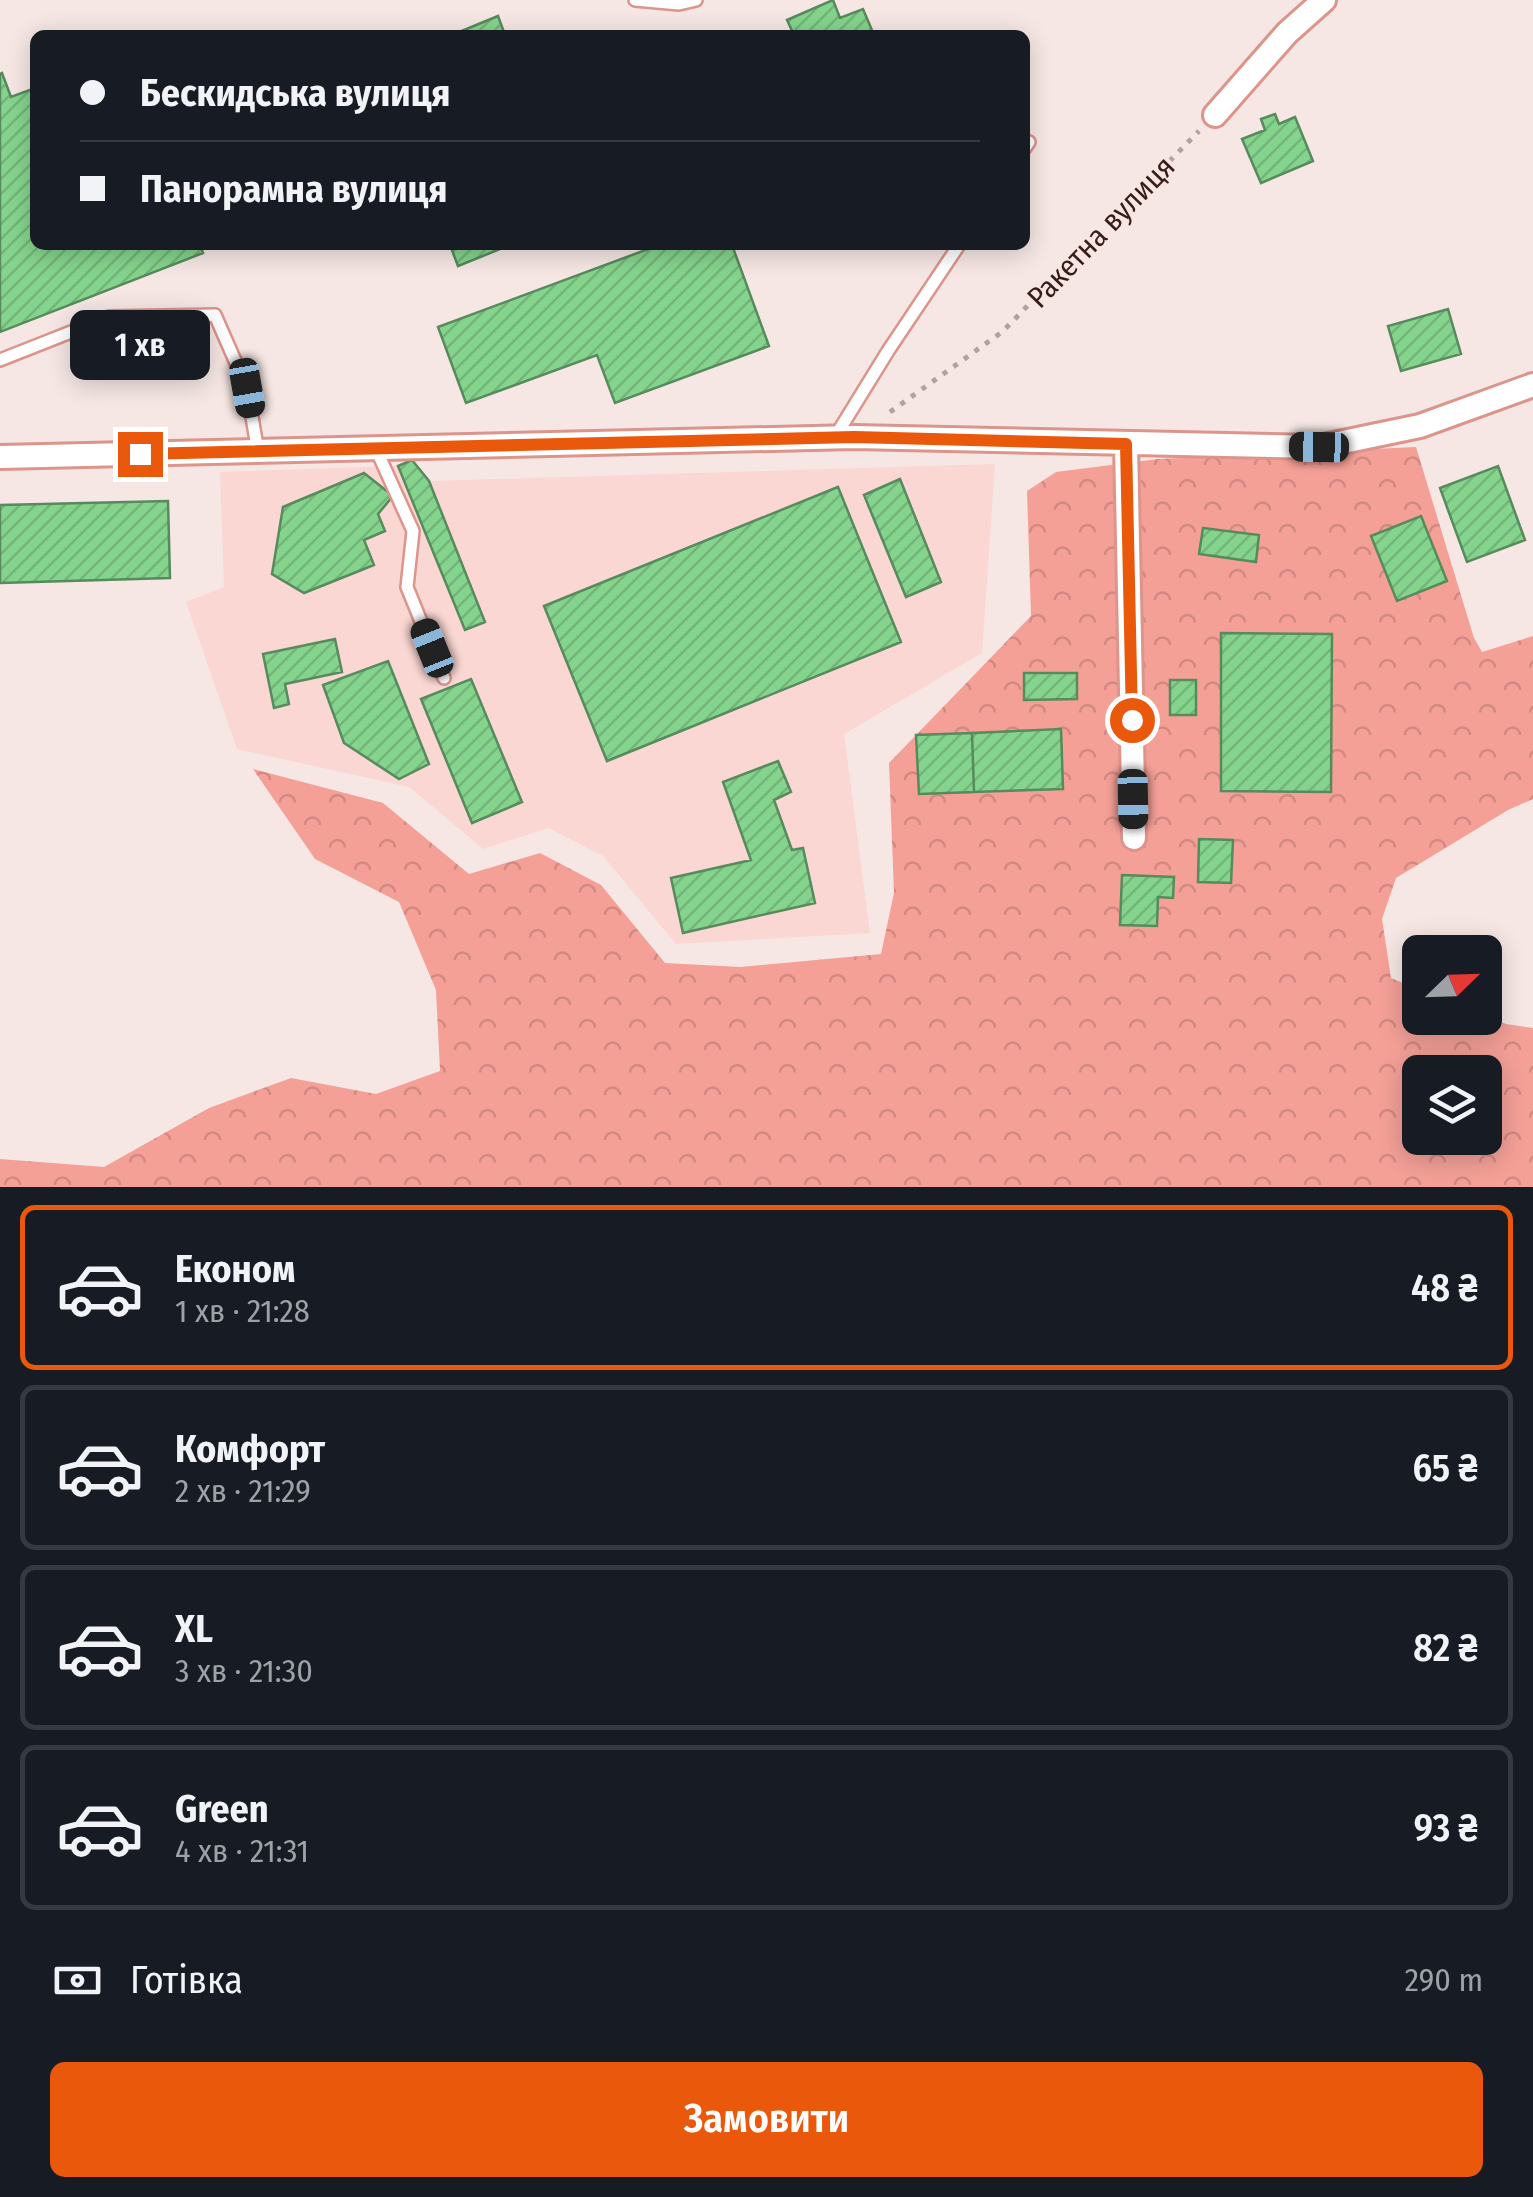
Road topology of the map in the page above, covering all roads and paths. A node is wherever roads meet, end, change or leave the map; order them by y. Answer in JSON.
{"nodes":[{"id":1,"x":635,"y":0,"type":"edge"},
{"id":2,"x":696,"y":0,"type":"edge"},
{"id":3,"x":1324,"y":0,"type":"edge"},
{"id":4,"x":1215,"y":115,"type":"joint"},
{"id":5,"x":956,"y":250,"type":"edge"},
{"id":6,"x":0,"y":360,"type":"edge"},
{"id":7,"x":1533,"y":385,"type":"edge"},
{"id":8,"x":844,"y":437,"type":"junction"},
{"id":9,"x":1126,"y":444,"type":"junction"},
{"id":10,"x":376,"y":448,"type":"junction"},
{"id":11,"x":258,"y":452,"type":"junction"},
{"id":12,"x":0,"y":457,"type":"edge"},
{"id":13,"x":444,"y":678,"type":"dead end"},
{"id":14,"x":1134,"y":838,"type":"dead end"}],
"edges":[{"from":1,"to":2,"type":"lane"},
{"from":3,"to":4,"type":"street"},
{"from":4,"to":8,"type":"path","name":"Ракетна вулиця"},
{"from":5,"to":8,"type":"lane"},
{"from":6,"to":11,"type":"lane"},
{"from":7,"to":9,"type":"street"},
{"from":8,"to":9,"type":"street"},
{"from":8,"to":10,"type":"street"},
{"from":9,"to":14,"type":"street"},
{"from":10,"to":11,"type":"street"},
{"from":10,"to":13,"type":"lane"},
{"from":11,"to":12,"type":"street"}]}
